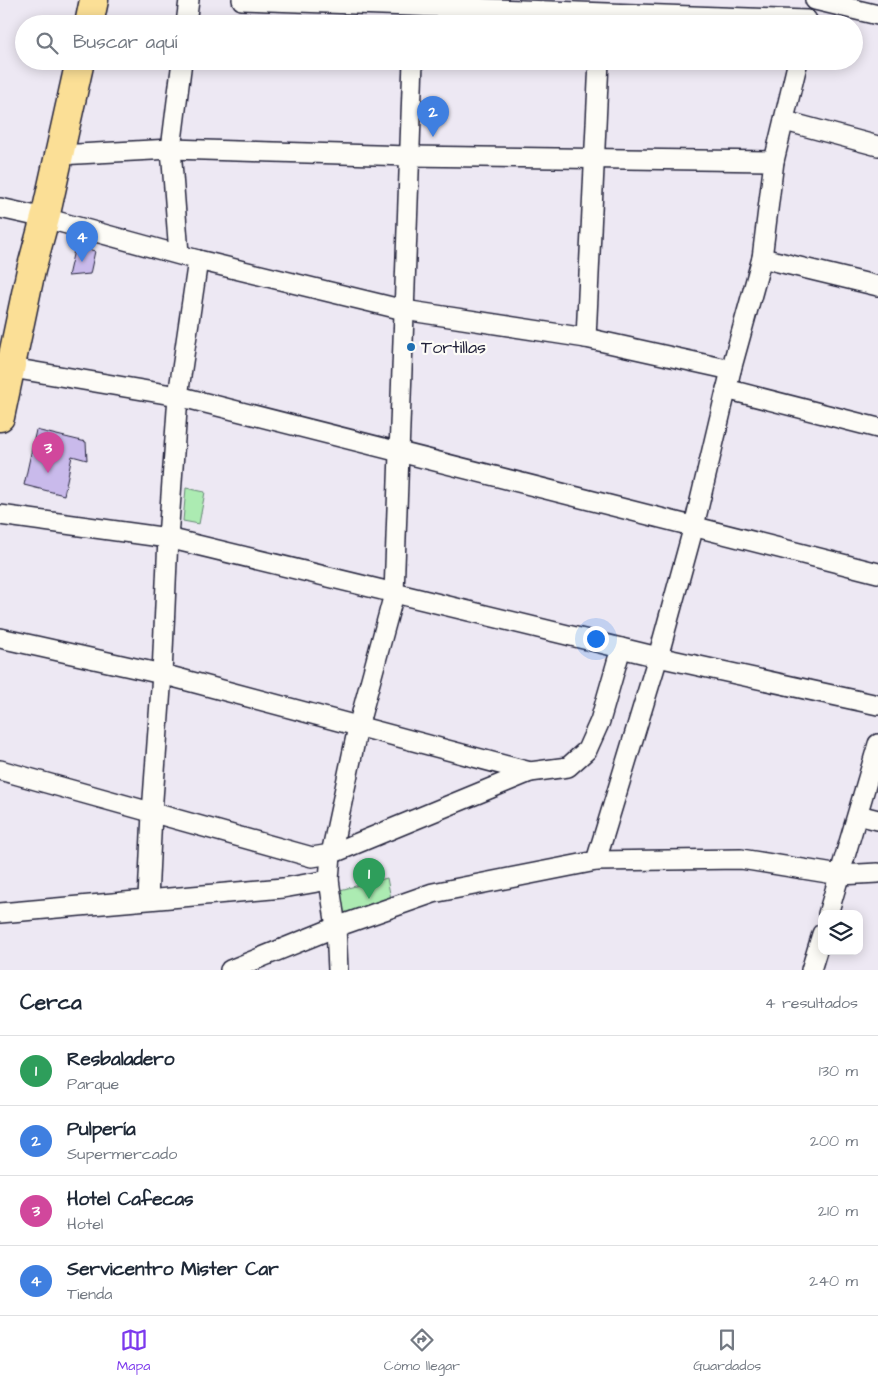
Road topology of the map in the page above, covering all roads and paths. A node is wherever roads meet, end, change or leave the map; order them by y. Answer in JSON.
{"nodes":[{"id":1,"x":94,"y":0,"type":"edge"},
{"id":2,"x":189,"y":0,"type":"edge"},
{"id":3,"x":242,"y":0,"type":"edge"},
{"id":4,"x":814,"y":0,"type":"edge"},
{"id":5,"x":414,"y":10,"type":"edge"},
{"id":6,"x":602,"y":12,"type":"edge"},
{"id":7,"x":91,"y":15,"type":"edge"},
{"id":8,"x":187,"y":15,"type":"edge"},
{"id":9,"x":663,"y":15,"type":"edge"},
{"id":10,"x":809,"y":15,"type":"edge"},
{"id":11,"x":878,"y":15,"type":"edge"},
{"id":12,"x":78,"y":70,"type":"edge"},
{"id":13,"x":181,"y":70,"type":"edge"},
{"id":14,"x":413,"y":70,"type":"edge"},
{"id":15,"x":599,"y":70,"type":"edge"},
{"id":16,"x":796,"y":70,"type":"edge"},
{"id":17,"x":785,"y":121,"type":"junction"},
{"id":18,"x":878,"y":146,"type":"edge"},
{"id":19,"x":171,"y":149,"type":"junction"},
{"id":20,"x":58,"y":155,"type":"junction"},
{"id":21,"x":409,"y":156,"type":"junction"},
{"id":22,"x":594,"y":158,"type":"junction"},
{"id":23,"x":774,"y":161,"type":"junction"},
{"id":24,"x":0,"y":211,"type":"edge"},
{"id":25,"x":45,"y":218,"type":"junction"},
{"id":26,"x":179,"y":254,"type":"junction"},
{"id":27,"x":762,"y":258,"type":"junction"},
{"id":28,"x":198,"y":260,"type":"junction"},
{"id":29,"x":878,"y":286,"type":"edge"},
{"id":30,"x":404,"y":310,"type":"junction"},
{"id":31,"x":586,"y":338,"type":"junction"},
{"id":32,"x":6,"y":368,"type":"edge"},
{"id":33,"x":731,"y":370,"type":"junction"},
{"id":34,"x":726,"y":389,"type":"junction"},
{"id":35,"x":178,"y":396,"type":"junction"},
{"id":36,"x":0,"y":418,"type":"edge"},
{"id":37,"x":878,"y":428,"type":"edge"},
{"id":38,"x":399,"y":452,"type":"junction"},
{"id":39,"x":0,"y":515,"type":"edge"},
{"id":40,"x":694,"y":526,"type":"junction"},
{"id":41,"x":168,"y":538,"type":"junction"},
{"id":42,"x":878,"y":573,"type":"edge"},
{"id":43,"x":394,"y":594,"type":"junction"},
{"id":44,"x":0,"y":638,"type":"edge"},
{"id":45,"x":621,"y":648,"type":"junction"},
{"id":46,"x":658,"y":657,"type":"junction"},
{"id":47,"x":162,"y":674,"type":"junction"},
{"id":48,"x":878,"y":705,"type":"edge"},
{"id":49,"x":358,"y":727,"type":"junction"},
{"id":50,"x":878,"y":744,"type":"edge"},
{"id":51,"x":0,"y":770,"type":"edge"},
{"id":52,"x":530,"y":772,"type":"junction"},
{"id":53,"x":152,"y":813,"type":"junction"},
{"id":54,"x":858,"y":815,"type":"junction"},
{"id":55,"x":878,"y":820,"type":"edge"},
{"id":56,"x":331,"y":854,"type":"junction"},
{"id":57,"x":596,"y":861,"type":"junction"},
{"id":58,"x":878,"y":873,"type":"edge"},
{"id":59,"x":840,"y":875,"type":"junction"},
{"id":60,"x":329,"y":880,"type":"junction"},
{"id":61,"x":148,"y":899,"type":"junction"},
{"id":62,"x":829,"y":910,"type":"edge"},
{"id":63,"x":0,"y":912,"type":"edge"},
{"id":64,"x":336,"y":927,"type":"junction"},
{"id":65,"x":818,"y":947,"type":"edge"},
{"id":66,"x":230,"y":970,"type":"edge"},
{"id":67,"x":338,"y":970,"type":"edge"},
{"id":68,"x":811,"y":970,"type":"edge"}],
"edges":[{"from":1,"to":7,"type":"highway"},
{"from":2,"to":8,"type":"street"},
{"from":3,"to":5,"type":"street"},
{"from":4,"to":10,"type":"street"},
{"from":4,"to":11,"type":"street"},
{"from":5,"to":6,"type":"street"},
{"from":6,"to":9,"type":"street"},
{"from":12,"to":20,"type":"highway"},
{"from":13,"to":19,"type":"street"},
{"from":14,"to":21,"type":"street"},
{"from":15,"to":22,"type":"street"},
{"from":16,"to":17,"type":"street"},
{"from":17,"to":18,"type":"street"},
{"from":17,"to":23,"type":"street"},
{"from":19,"to":20,"type":"street"},
{"from":19,"to":21,"type":"street"},
{"from":19,"to":26,"type":"street"},
{"from":20,"to":25,"type":"highway"},
{"from":21,"to":22,"type":"street"},
{"from":21,"to":30,"type":"street"},
{"from":22,"to":23,"type":"street"},
{"from":22,"to":31,"type":"street"},
{"from":23,"to":27,"type":"street"},
{"from":24,"to":25,"type":"street"},
{"from":25,"to":26,"type":"street"},
{"from":25,"to":32,"type":"highway"},
{"from":26,"to":28,"type":"street"},
{"from":27,"to":29,"type":"street"},
{"from":27,"to":33,"type":"street"},
{"from":28,"to":30,"type":"street"},
{"from":28,"to":35,"type":"street"},
{"from":30,"to":31,"type":"street"},
{"from":30,"to":38,"type":"street"},
{"from":31,"to":33,"type":"street"},
{"from":32,"to":35,"type":"street"},
{"from":32,"to":36,"type":"highway"},
{"from":33,"to":34,"type":"street"},
{"from":34,"to":37,"type":"street"},
{"from":34,"to":40,"type":"street"},
{"from":35,"to":38,"type":"street"},
{"from":35,"to":41,"type":"street"},
{"from":38,"to":40,"type":"street"},
{"from":38,"to":43,"type":"street"},
{"from":39,"to":41,"type":"street"},
{"from":40,"to":42,"type":"street"},
{"from":40,"to":46,"type":"street"},
{"from":41,"to":43,"type":"street"},
{"from":41,"to":47,"type":"street"},
{"from":43,"to":45,"type":"street"},
{"from":43,"to":49,"type":"street"},
{"from":44,"to":47,"type":"street"},
{"from":45,"to":46,"type":"street"},
{"from":45,"to":52,"type":"street"},
{"from":46,"to":48,"type":"street"},
{"from":46,"to":57,"type":"street"},
{"from":47,"to":49,"type":"street"},
{"from":47,"to":53,"type":"street"},
{"from":49,"to":52,"type":"street"},
{"from":49,"to":56,"type":"street"},
{"from":50,"to":54,"type":"street"},
{"from":51,"to":53,"type":"street"},
{"from":52,"to":56,"type":"street"},
{"from":53,"to":56,"type":"street"},
{"from":53,"to":61,"type":"street"},
{"from":54,"to":55,"type":"street"},
{"from":54,"to":59,"type":"street"},
{"from":56,"to":60,"type":"street"},
{"from":57,"to":59,"type":"street"},
{"from":57,"to":64,"type":"street"},
{"from":58,"to":59,"type":"street"},
{"from":59,"to":62,"type":"street"},
{"from":60,"to":61,"type":"street"},
{"from":60,"to":64,"type":"street"},
{"from":61,"to":63,"type":"street"},
{"from":64,"to":66,"type":"street"},
{"from":64,"to":67,"type":"street"},
{"from":65,"to":68,"type":"street"}]}
